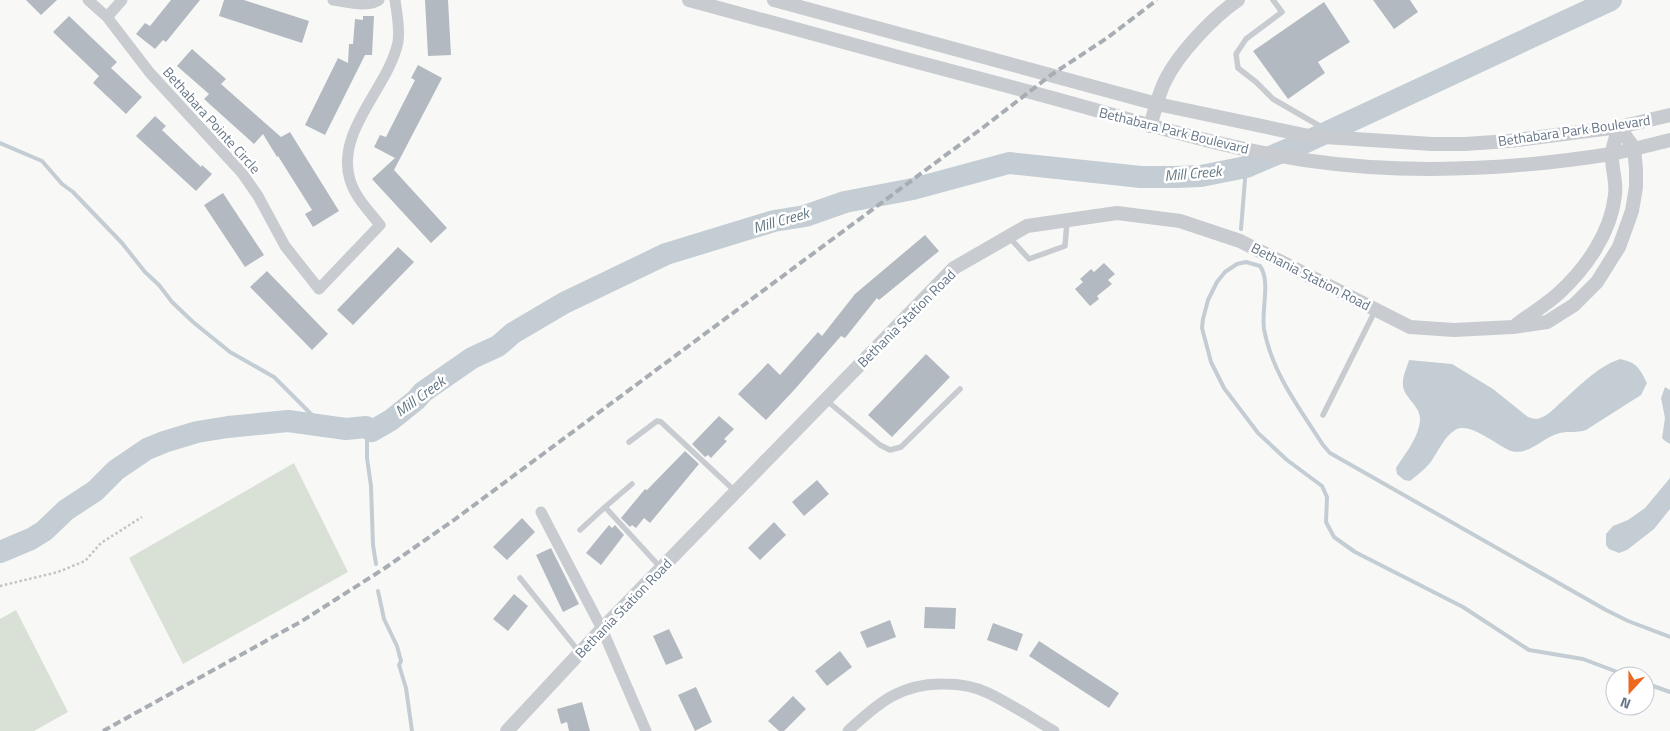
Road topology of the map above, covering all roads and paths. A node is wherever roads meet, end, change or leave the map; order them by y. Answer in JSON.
{"nodes":[{"id":1,"x":88,"y":0,"type":"edge"},
{"id":2,"x":122,"y":0,"type":"edge"},
{"id":3,"x":333,"y":0,"type":"edge"},
{"id":4,"x":380,"y":0,"type":"edge"},
{"id":5,"x":395,"y":0,"type":"edge"},
{"id":6,"x":689,"y":0,"type":"edge"},
{"id":7,"x":774,"y":0,"type":"edge"},
{"id":8,"x":1238,"y":0,"type":"edge"},
{"id":9,"x":1273,"y":0,"type":"edge"},
{"id":10,"x":107,"y":17,"type":"junction"},
{"id":11,"x":1157,"y":104,"type":"junction"},
{"id":12,"x":1670,"y":115,"type":"edge"},
{"id":13,"x":1318,"y":125,"type":"dead end"},
{"id":14,"x":1150,"y":126,"type":"junction"},
{"id":15,"x":1619,"y":127,"type":"junction"},
{"id":16,"x":1670,"y":140,"type":"edge"},
{"id":17,"x":1634,"y":148,"type":"junction"},
{"id":18,"x":1612,"y":154,"type":"junction"},
{"id":19,"x":1067,"y":220,"type":"junction"},
{"id":20,"x":1009,"y":237,"type":"junction"},
{"id":21,"x":1376,"y":309,"type":"junction"},
{"id":22,"x":1513,"y":327,"type":"junction"},
{"id":23,"x":960,"y":389,"type":"dead end"},
{"id":24,"x":826,"y":400,"type":"junction"},
{"id":25,"x":1323,"y":415,"type":"dead end"},
{"id":26,"x":629,"y":442,"type":"dead end"},
{"id":27,"x":632,"y":484,"type":"dead end"},
{"id":28,"x":736,"y":492,"type":"junction"},
{"id":29,"x":605,"y":507,"type":"junction"},
{"id":30,"x":541,"y":512,"type":"dead end"},
{"id":31,"x":142,"y":517,"type":"dead end"},
{"id":32,"x":580,"y":530,"type":"dead end"},
{"id":33,"x":661,"y":568,"type":"junction"},
{"id":34,"x":520,"y":578,"type":"dead end"},
{"id":35,"x":0,"y":586,"type":"edge"},
{"id":36,"x":602,"y":629,"type":"junction"},
{"id":37,"x":580,"y":653,"type":"junction"},
{"id":38,"x":510,"y":730,"type":"edge"},
{"id":39,"x":646,"y":731,"type":"edge"},
{"id":40,"x":848,"y":731,"type":"edge"},
{"id":41,"x":1054,"y":731,"type":"edge"}],
"edges":[{"from":1,"to":10,"type":"street","name":"Bethabara Pointe Circle"},
{"from":2,"to":10,"type":"street"},
{"from":3,"to":4,"type":"street"},
{"from":5,"to":10,"type":"street","name":"Bethabara Pointe Circle"},
{"from":6,"to":14,"type":"street","name":"Bethabara Park Boulevard"},
{"from":7,"to":11,"type":"street","name":"Bethabara Park Boulevard"},
{"from":8,"to":11,"type":"street"},
{"from":9,"to":13,"type":"lane"},
{"from":11,"to":14,"type":"street"},
{"from":11,"to":15,"type":"street","name":"Bethabara Park Boulevard"},
{"from":12,"to":15,"type":"street","name":"Bethabara Park Boulevard"},
{"from":14,"to":18,"type":"street","name":"Bethabara Park Boulevard"},
{"from":15,"to":17,"type":"street"},
{"from":15,"to":18,"type":"street"},
{"from":16,"to":17,"type":"street","name":"Bethabara Park Boulevard"},
{"from":17,"to":18,"type":"street","name":"Bethabara Park Boulevard"},
{"from":17,"to":22,"type":"street","name":"Bethania Station Road"},
{"from":18,"to":22,"type":"street"},
{"from":19,"to":20,"type":"street","name":"Bethania Station Road"},
{"from":19,"to":20,"type":"lane"},
{"from":19,"to":21,"type":"street","name":"Bethania Station Road"},
{"from":20,"to":24,"type":"street","name":"Bethania Station Road"},
{"from":21,"to":22,"type":"street","name":"Bethania Station Road"},
{"from":21,"to":25,"type":"lane"},
{"from":23,"to":24,"type":"lane"},
{"from":24,"to":28,"type":"street","name":"Bethania Station Road"},
{"from":26,"to":28,"type":"lane"},
{"from":27,"to":29,"type":"lane"},
{"from":28,"to":33,"type":"street","name":"Bethania Station Road"},
{"from":29,"to":32,"type":"lane"},
{"from":29,"to":33,"type":"lane"},
{"from":30,"to":36,"type":"street"},
{"from":31,"to":35,"type":"path"},
{"from":33,"to":36,"type":"street","name":"Bethania Station Road"},
{"from":34,"to":37,"type":"lane"},
{"from":36,"to":37,"type":"street","name":"Bethania Station Road"},
{"from":36,"to":39,"type":"street"},
{"from":37,"to":38,"type":"street","name":"Bethania Station Road"},
{"from":40,"to":41,"type":"street"}]}
